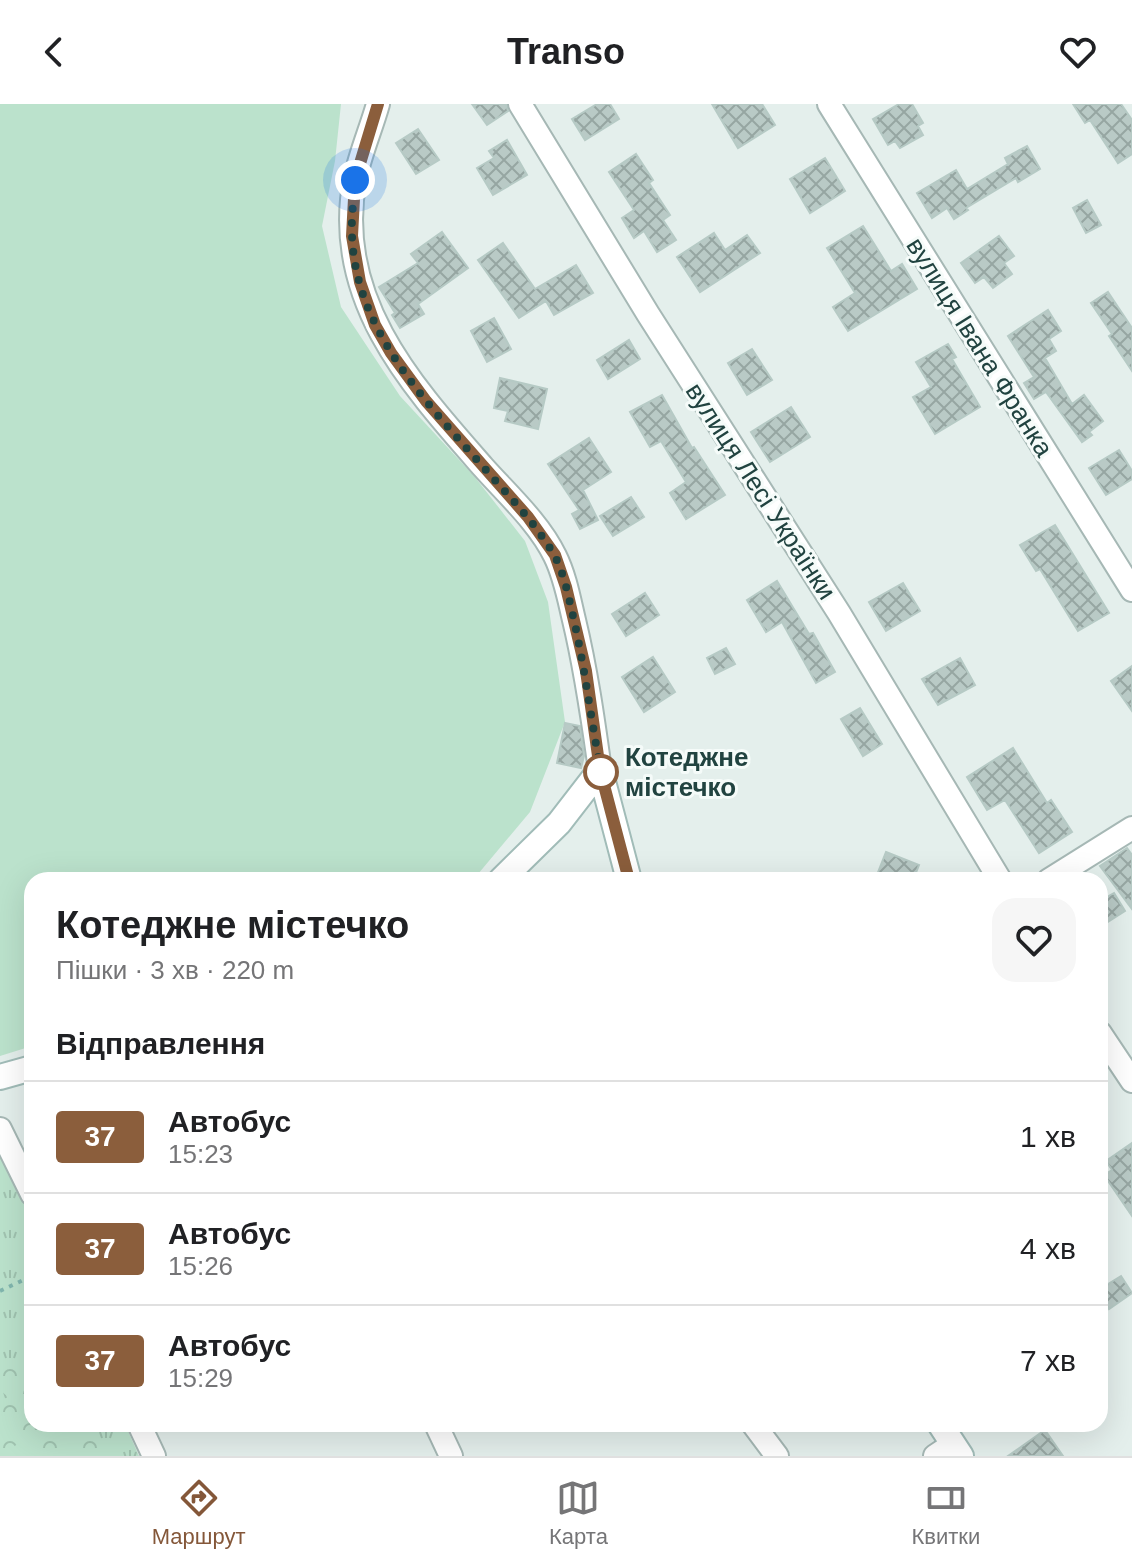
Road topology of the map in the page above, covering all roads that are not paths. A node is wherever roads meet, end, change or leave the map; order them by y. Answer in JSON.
{"nodes":[{"id":1,"x":378,"y":104,"type":"edge"},
{"id":2,"x":520,"y":104,"type":"edge"},
{"id":3,"x":829,"y":104,"type":"edge"},
{"id":4,"x":1132,"y":590,"type":"edge"},
{"id":5,"x":600,"y":770,"type":"junction"},
{"id":6,"x":1132,"y":828,"type":"edge"},
{"id":7,"x":509,"y":872,"type":"edge"},
{"id":8,"x":627,"y":872,"type":"edge"},
{"id":9,"x":995,"y":872,"type":"edge"},
{"id":10,"x":1062,"y":872,"type":"edge"},
{"id":11,"x":1108,"y":1045,"type":"edge"},
{"id":12,"x":24,"y":1070,"type":"edge"},
{"id":13,"x":0,"y":1077,"type":"edge"},
{"id":14,"x":1132,"y":1081,"type":"edge"},
{"id":15,"x":0,"y":1129,"type":"edge"},
{"id":16,"x":24,"y":1178,"type":"edge"},
{"id":17,"x":143,"y":1432,"type":"edge"},
{"id":18,"x":440,"y":1432,"type":"edge"},
{"id":19,"x":759,"y":1432,"type":"edge"},
{"id":20,"x":154,"y":1456,"type":"edge"},
{"id":21,"x":451,"y":1456,"type":"edge"},
{"id":22,"x":777,"y":1456,"type":"edge"}],
"edges":[{"from":1,"to":5,"type":"street"},
{"from":2,"to":9,"type":"street","name":"вулиця Лесі Українки"},
{"from":3,"to":4,"type":"street","name":"вулиця Івана Франка"},
{"from":5,"to":7,"type":"street"},
{"from":5,"to":8,"type":"street"},
{"from":6,"to":10,"type":"street"},
{"from":11,"to":14,"type":"street"},
{"from":12,"to":13,"type":"street"},
{"from":15,"to":16,"type":"street"},
{"from":17,"to":20,"type":"street"},
{"from":18,"to":21,"type":"street"},
{"from":19,"to":22,"type":"street"}]}
